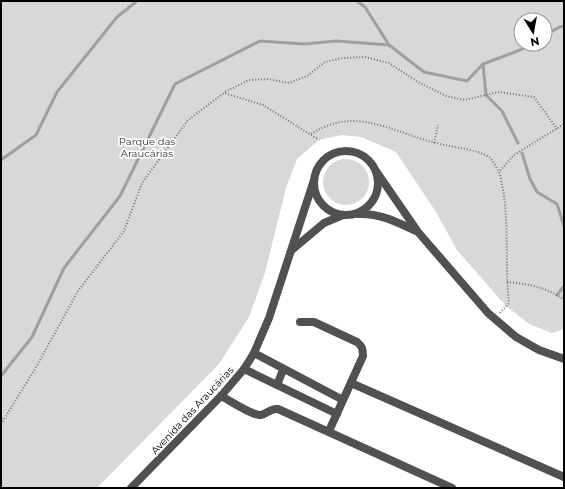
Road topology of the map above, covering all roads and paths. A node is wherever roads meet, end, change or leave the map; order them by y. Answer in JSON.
{"nodes":[{"id":1,"x":224,"y":93,"type":"junction"},
{"id":2,"x":564,"y":124,"type":"edge"},
{"id":3,"x":438,"y":125,"type":"dead end"},
{"id":4,"x":557,"y":129,"type":"junction"},
{"id":5,"x":311,"y":134,"type":"junction"},
{"id":6,"x":319,"y":140,"type":"dead end"},
{"id":7,"x":434,"y":143,"type":"junction"},
{"id":8,"x":376,"y":171,"type":"junction"},
{"id":9,"x":499,"y":172,"type":"junction"},
{"id":10,"x":314,"y":180,"type":"junction"},
{"id":11,"x":353,"y":214,"type":"junction"},
{"id":12,"x":343,"y":215,"type":"junction"},
{"id":13,"x":418,"y":232,"type":"junction"},
{"id":14,"x":292,"y":250,"type":"junction"},
{"id":15,"x":507,"y":282,"type":"junction"},
{"id":16,"x":564,"y":300,"type":"edge"},
{"id":17,"x":500,"y":313,"type":"dead end"},
{"id":18,"x":300,"y":322,"type":"dead end"},
{"id":19,"x":254,"y":354,"type":"junction"},
{"id":20,"x":564,"y":359,"type":"edge"},
{"id":21,"x":244,"y":369,"type":"junction"},
{"id":22,"x":284,"y":370,"type":"junction"},
{"id":23,"x":350,"y":383,"type":"junction"},
{"id":24,"x":277,"y":385,"type":"junction"},
{"id":25,"x":221,"y":396,"type":"junction"},
{"id":26,"x":343,"y":400,"type":"junction"},
{"id":27,"x":337,"y":414,"type":"junction"},
{"id":28,"x":1,"y":424,"type":"edge"},
{"id":29,"x":330,"y":431,"type":"junction"},
{"id":30,"x":564,"y":477,"type":"edge"},
{"id":31,"x":131,"y":488,"type":"edge"},
{"id":32,"x":452,"y":488,"type":"edge"}],
"edges":[{"from":1,"to":4,"type":"path"},
{"from":1,"to":5,"type":"path"},
{"from":1,"to":28,"type":"path"},
{"from":2,"to":4,"type":"path"},
{"from":3,"to":7,"type":"path"},
{"from":4,"to":9,"type":"path"},
{"from":5,"to":6,"type":"path"},
{"from":5,"to":7,"type":"path"},
{"from":7,"to":9,"type":"path"},
{"from":8,"to":10,"type":"street","name":"Avenida das Araucárias"},
{"from":8,"to":11,"type":"street","name":"Avenida das Araucárias"},
{"from":8,"to":13,"type":"street","name":"Avenida das Araucárias"},
{"from":9,"to":15,"type":"path"},
{"from":10,"to":12,"type":"street","name":"Avenida das Araucárias"},
{"from":10,"to":14,"type":"street","name":"Avenida das Araucárias"},
{"from":11,"to":12,"type":"street","name":"Avenida das Araucárias"},
{"from":11,"to":13,"type":"street","name":"Avenida das Araucárias"},
{"from":12,"to":14,"type":"street","name":"Avenida das Araucárias"},
{"from":13,"to":20,"type":"street","name":"Avenida das Araucárias"},
{"from":14,"to":19,"type":"street","name":"Avenida das Araucárias"},
{"from":15,"to":16,"type":"path"},
{"from":15,"to":17,"type":"path"},
{"from":18,"to":23,"type":"street"},
{"from":19,"to":21,"type":"street","name":"Avenida das Araucárias"},
{"from":19,"to":22,"type":"street"},
{"from":21,"to":24,"type":"street"},
{"from":21,"to":25,"type":"street","name":"Avenida das Araucárias"},
{"from":22,"to":24,"type":"street"},
{"from":22,"to":26,"type":"street"},
{"from":23,"to":26,"type":"street"},
{"from":23,"to":30,"type":"street"},
{"from":24,"to":27,"type":"street"},
{"from":25,"to":29,"type":"street"},
{"from":25,"to":31,"type":"street","name":"Avenida das Araucárias"},
{"from":26,"to":27,"type":"street"},
{"from":27,"to":29,"type":"street"},
{"from":29,"to":32,"type":"street"}]}
